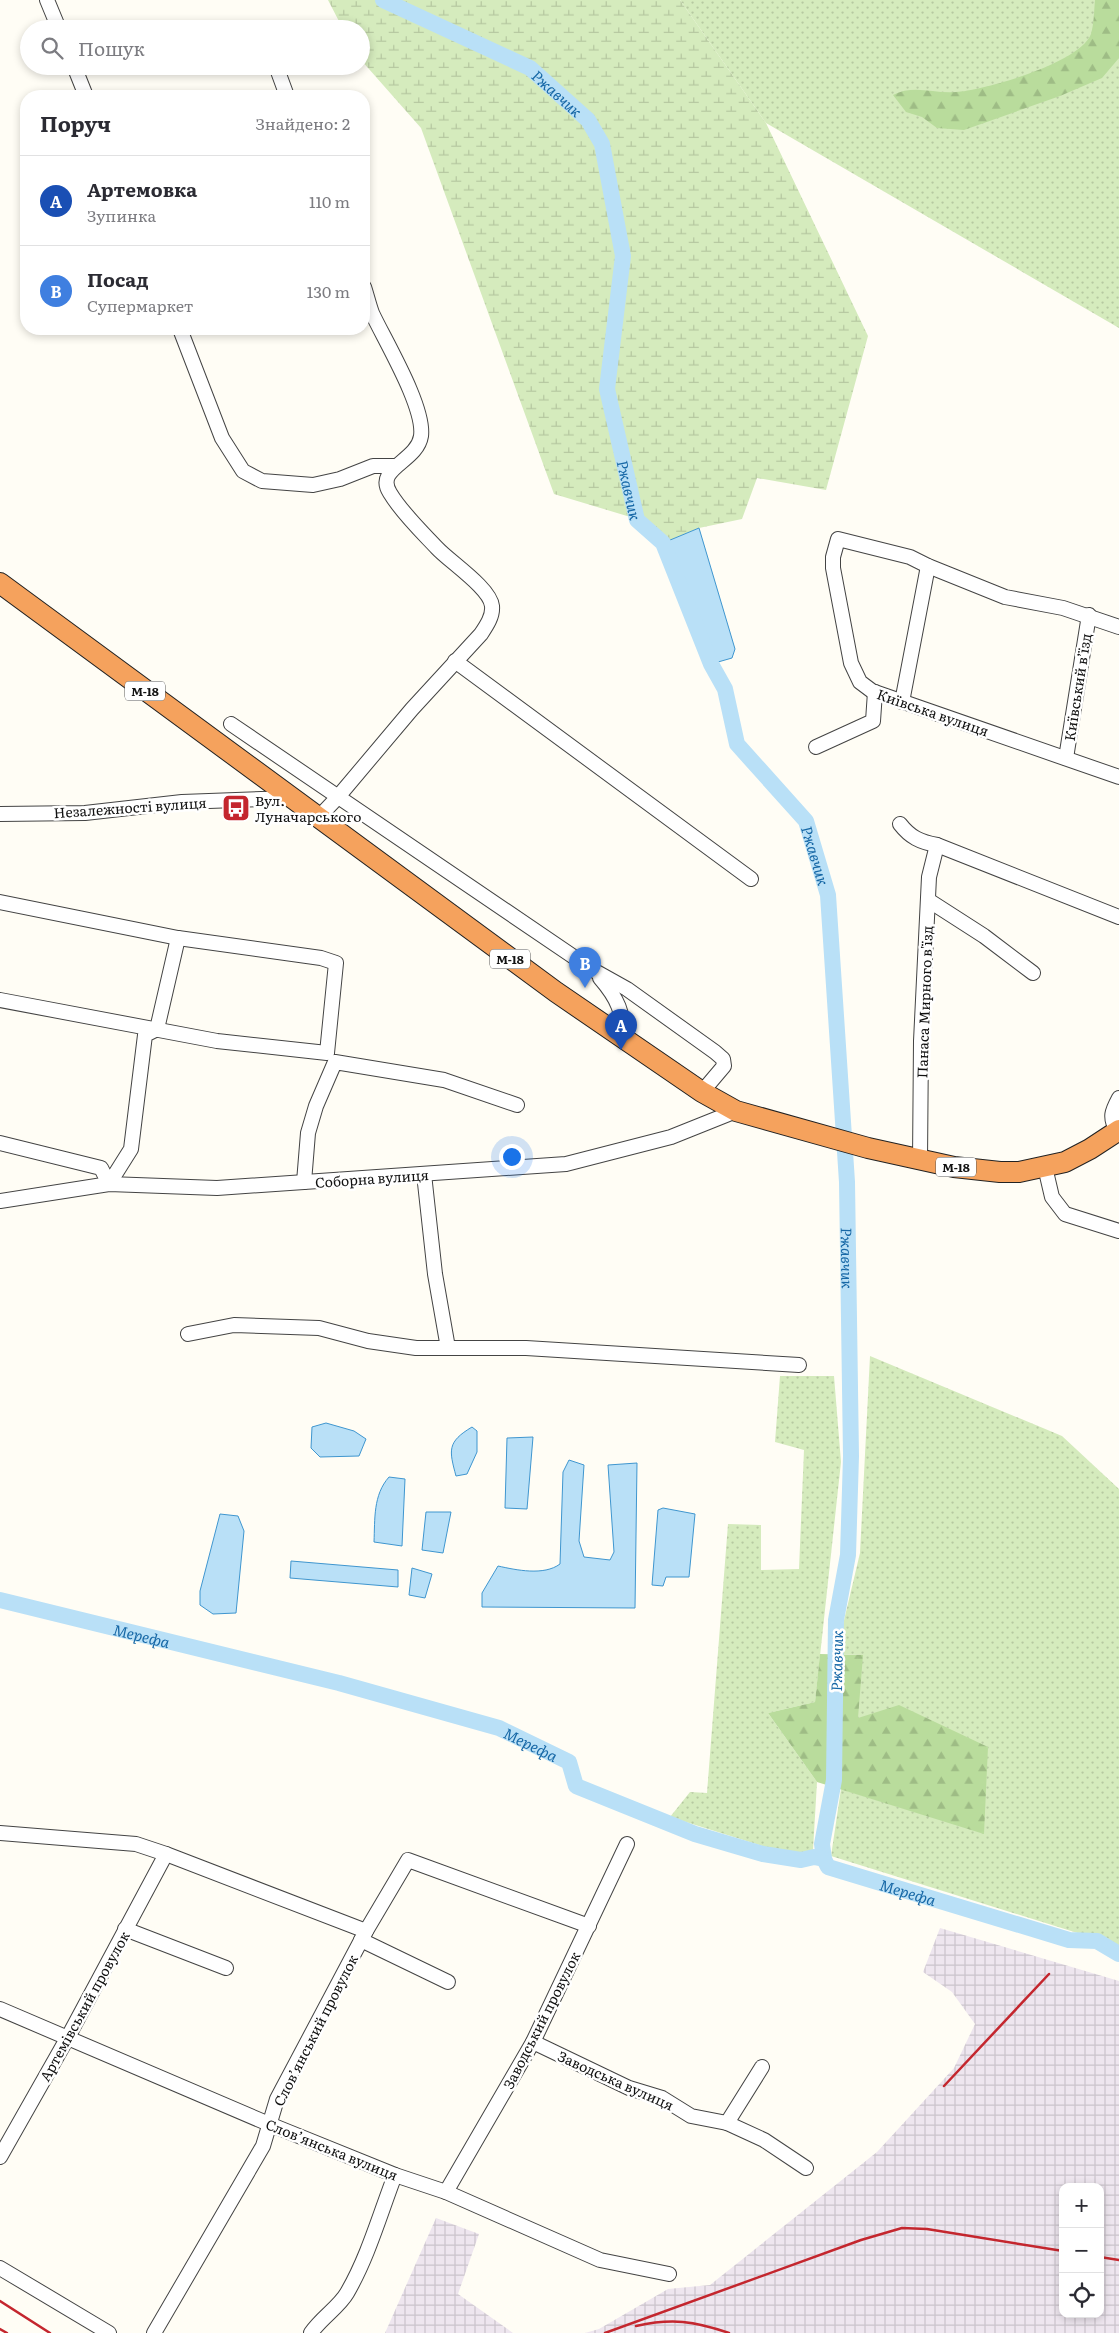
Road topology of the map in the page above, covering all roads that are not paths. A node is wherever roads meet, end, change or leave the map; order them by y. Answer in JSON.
{"nodes":[{"id":1,"x":47,"y":0,"type":"edge"},
{"id":2,"x":55,"y":20,"type":"edge"},
{"id":3,"x":78,"y":75,"type":"edge"},
{"id":4,"x":279,"y":75,"type":"edge"},
{"id":5,"x":84,"y":90,"type":"edge"},
{"id":6,"x":285,"y":90,"type":"edge"},
{"id":7,"x":370,"y":305,"type":"edge"},
{"id":8,"x":182,"y":335,"type":"edge"},
{"id":9,"x":373,"y":466,"type":"junction"},
{"id":10,"x":394,"y":466,"type":"junction"},
{"id":11,"x":386,"y":481,"type":"junction"},
{"id":12,"x":928,"y":566,"type":"junction"},
{"id":13,"x":0,"y":583,"type":"edge"},
{"id":14,"x":1089,"y":615,"type":"junction"},
{"id":15,"x":1119,"y":627,"type":"edge"},
{"id":16,"x":456,"y":661,"type":"junction"},
{"id":17,"x":875,"y":692,"type":"junction"},
{"id":18,"x":902,"y":702,"type":"junction"},
{"id":19,"x":231,"y":724,"type":"dead end"},
{"id":20,"x":816,"y":747,"type":"dead end"},
{"id":21,"x":1066,"y":758,"type":"junction"},
{"id":22,"x":1119,"y":777,"type":"edge"},
{"id":23,"x":291,"y":798,"type":"junction"},
{"id":24,"x":338,"y":798,"type":"junction"},
{"id":25,"x":0,"y":814,"type":"edge"},
{"id":26,"x":318,"y":818,"type":"junction"},
{"id":27,"x":900,"y":824,"type":"dead end"},
{"id":28,"x":937,"y":845,"type":"junction"},
{"id":29,"x":751,"y":879,"type":"dead end"},
{"id":30,"x":928,"y":900,"type":"junction"},
{"id":31,"x":0,"y":902,"type":"edge"},
{"id":32,"x":1119,"y":917,"type":"edge"},
{"id":33,"x":178,"y":938,"type":"junction"},
{"id":34,"x":593,"y":970,"type":"junction"},
{"id":35,"x":1033,"y":973,"type":"dead end"},
{"id":36,"x":0,"y":1000,"type":"edge"},
{"id":37,"x":157,"y":1029,"type":"junction"},
{"id":38,"x":625,"y":1040,"type":"junction"},
{"id":39,"x":331,"y":1057,"type":"junction"},
{"id":40,"x":702,"y":1092,"type":"junction"},
{"id":41,"x":1119,"y":1098,"type":"edge"},
{"id":42,"x":517,"y":1105,"type":"dead end"},
{"id":43,"x":736,"y":1111,"type":"junction"},
{"id":44,"x":1118,"y":1130,"type":"edge"},
{"id":45,"x":0,"y":1142,"type":"edge"},
{"id":46,"x":920,"y":1160,"type":"junction"},
{"id":47,"x":1045,"y":1168,"type":"junction"},
{"id":48,"x":424,"y":1174,"type":"junction"},
{"id":49,"x":304,"y":1182,"type":"junction"},
{"id":50,"x":109,"y":1184,"type":"junction"},
{"id":51,"x":0,"y":1201,"type":"edge"},
{"id":52,"x":1119,"y":1230,"type":"edge"},
{"id":53,"x":188,"y":1334,"type":"dead end"},
{"id":54,"x":448,"y":1348,"type":"junction"},
{"id":55,"x":800,"y":1365,"type":"dead end"},
{"id":56,"x":0,"y":1833,"type":"edge"},
{"id":57,"x":627,"y":1844,"type":"dead end"},
{"id":58,"x":166,"y":1854,"type":"junction"},
{"id":59,"x":589,"y":1926,"type":"junction"},
{"id":60,"x":125,"y":1929,"type":"junction"},
{"id":61,"x":364,"y":1936,"type":"junction"},
{"id":62,"x":226,"y":1968,"type":"dead end"},
{"id":63,"x":448,"y":1982,"type":"dead end"},
{"id":64,"x":0,"y":2010,"type":"edge"},
{"id":65,"x":68,"y":2037,"type":"junction"},
{"id":66,"x":533,"y":2042,"type":"junction"},
{"id":67,"x":762,"y":2067,"type":"dead end"},
{"id":68,"x":727,"y":2123,"type":"junction"},
{"id":69,"x":269,"y":2124,"type":"junction"},
{"id":70,"x":0,"y":2156,"type":"edge"},
{"id":71,"x":806,"y":2168,"type":"dead end"},
{"id":72,"x":395,"y":2176,"type":"junction"},
{"id":73,"x":446,"y":2192,"type":"junction"},
{"id":74,"x":0,"y":2268,"type":"edge"},
{"id":75,"x":668,"y":2274,"type":"dead end"},
{"id":76,"x":109,"y":2333,"type":"edge"},
{"id":77,"x":154,"y":2333,"type":"edge"},
{"id":78,"x":311,"y":2333,"type":"edge"}],
"edges":[{"from":1,"to":2,"type":"street"},
{"from":3,"to":5,"type":"street"},
{"from":4,"to":6,"type":"street"},
{"from":7,"to":10,"type":"street"},
{"from":8,"to":9,"type":"street"},
{"from":9,"to":10,"type":"street"},
{"from":9,"to":11,"type":"street"},
{"from":10,"to":11,"type":"street"},
{"from":11,"to":16,"type":"street"},
{"from":12,"to":14,"type":"street"},
{"from":12,"to":17,"type":"street","name":"Київська вулиця"},
{"from":12,"to":18,"type":"street"},
{"from":13,"to":23,"type":"highway","number":"М-18"},
{"from":14,"to":15,"type":"street"},
{"from":14,"to":21,"type":"street","name":"Київський в’їзд"},
{"from":16,"to":24,"type":"street"},
{"from":16,"to":29,"type":"street"},
{"from":17,"to":18,"type":"street","name":"Київська вулиця"},
{"from":17,"to":20,"type":"street"},
{"from":18,"to":21,"type":"street","name":"Київська вулиця"},
{"from":19,"to":24,"type":"street"},
{"from":21,"to":22,"type":"street","name":"Київська вулиця"},
{"from":23,"to":25,"type":"street","name":"Незалежності вулиця"},
{"from":23,"to":26,"type":"highway","number":"М-18"},
{"from":24,"to":26,"type":"street"},
{"from":24,"to":34,"type":"street"},
{"from":26,"to":38,"type":"highway","number":"М-18"},
{"from":27,"to":28,"type":"street"},
{"from":28,"to":30,"type":"street","name":"Панаса Мирного в'їзд"},
{"from":28,"to":32,"type":"street"},
{"from":30,"to":35,"type":"street"},
{"from":30,"to":46,"type":"street","name":"Панаса Мирного в'їзд"},
{"from":31,"to":33,"type":"street"},
{"from":33,"to":37,"type":"street"},
{"from":33,"to":39,"type":"street"},
{"from":34,"to":38,"type":"street"},
{"from":34,"to":40,"type":"street"},
{"from":36,"to":37,"type":"street"},
{"from":37,"to":39,"type":"street"},
{"from":37,"to":50,"type":"street"},
{"from":38,"to":40,"type":"highway","number":"М-18"},
{"from":39,"to":42,"type":"street"},
{"from":39,"to":49,"type":"street"},
{"from":40,"to":43,"type":"highway","number":"М-18"},
{"from":41,"to":44,"type":"street"},
{"from":43,"to":46,"type":"highway","number":"М-18"},
{"from":43,"to":48,"type":"street","name":"Соборна вулиця"},
{"from":44,"to":47,"type":"highway","number":"М-18"},
{"from":45,"to":50,"type":"street"},
{"from":46,"to":47,"type":"highway","number":"М-18"},
{"from":47,"to":52,"type":"street"},
{"from":48,"to":49,"type":"street","name":"Соборна вулиця"},
{"from":48,"to":54,"type":"street"},
{"from":49,"to":50,"type":"street","name":"Соборна вулиця"},
{"from":50,"to":51,"type":"street","name":"Соборна вулиця"},
{"from":53,"to":54,"type":"street"},
{"from":54,"to":55,"type":"street"},
{"from":56,"to":58,"type":"street"},
{"from":57,"to":59,"type":"street","name":"Заводський провулок"},
{"from":58,"to":60,"type":"street","name":"Артемівський провулок"},
{"from":58,"to":61,"type":"street"},
{"from":59,"to":61,"type":"street","name":"Слов’янський провулок"},
{"from":59,"to":66,"type":"street","name":"Заводський провулок"},
{"from":60,"to":62,"type":"street"},
{"from":60,"to":65,"type":"street","name":"Артемівський провулок"},
{"from":61,"to":63,"type":"street"},
{"from":61,"to":69,"type":"street","name":"Слов’янський провулок"},
{"from":64,"to":65,"type":"street","name":"Слов’янська вулиця"},
{"from":65,"to":69,"type":"street","name":"Слов’янська вулиця"},
{"from":65,"to":70,"type":"street","name":"Артемівський провулок"},
{"from":66,"to":68,"type":"street","name":"Заводська вулиця"},
{"from":66,"to":73,"type":"street","name":"Заводський провулок"},
{"from":67,"to":68,"type":"street"},
{"from":68,"to":71,"type":"street","name":"Заводська вулиця"},
{"from":69,"to":72,"type":"street","name":"Слов’янська вулиця"},
{"from":69,"to":77,"type":"street","name":"Слов’янський провулок"},
{"from":72,"to":73,"type":"street","name":"Слов’янська вулиця"},
{"from":72,"to":78,"type":"street"},
{"from":73,"to":75,"type":"street","name":"Слов’янська вулиця"},
{"from":74,"to":76,"type":"street"}]}
